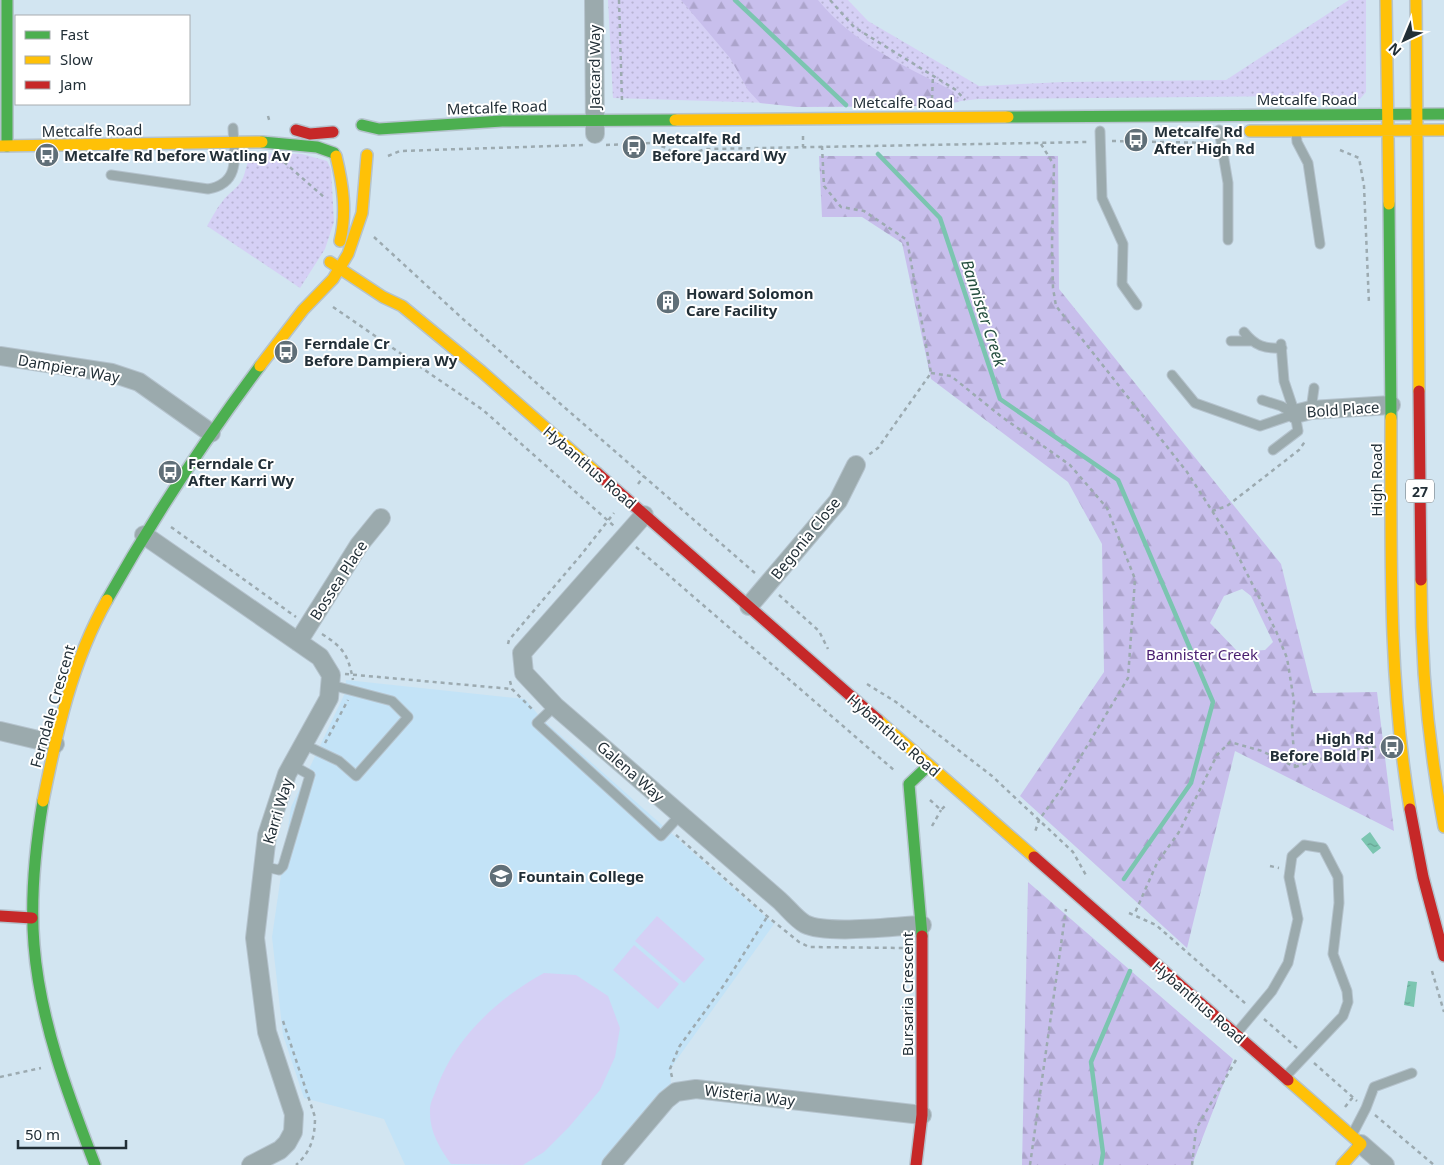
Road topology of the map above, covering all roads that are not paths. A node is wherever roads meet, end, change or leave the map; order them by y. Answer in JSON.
{"nodes":[{"id":1,"x":7,"y":0,"type":"edge"},
{"id":2,"x":594,"y":0,"type":"edge"},
{"id":3,"x":1386,"y":0,"type":"edge"},
{"id":4,"x":1416,"y":0,"type":"edge"},
{"id":5,"x":1388,"y":113,"type":"junction"},
{"id":6,"x":1416,"y":113,"type":"junction"},
{"id":7,"x":1444,"y":114,"type":"edge"},
{"id":8,"x":233,"y":128,"type":"dead end"},
{"id":9,"x":285,"y":129,"type":"dead end"},
{"id":10,"x":1224,"y":130,"type":"joint"},
{"id":11,"x":1416,"y":130,"type":"junction"},
{"id":12,"x":1444,"y":130,"type":"edge"},
{"id":13,"x":8,"y":131,"type":"edge"},
{"id":14,"x":594,"y":131,"type":"junction"},
{"id":15,"x":1296,"y":131,"type":"junction"},
{"id":16,"x":1389,"y":132,"type":"junction"},
{"id":17,"x":1100,"y":134,"type":"road end"},
{"id":18,"x":417,"y":138,"type":"dead end"},
{"id":19,"x":397,"y":139,"type":"dead end"},
{"id":20,"x":233,"y":143,"type":"junction"},
{"id":21,"x":3,"y":146,"type":"edge"},
{"id":22,"x":370,"y":152,"type":"junction"},
{"id":23,"x":335,"y":155,"type":"junction"},
{"id":24,"x":111,"y":175,"type":"dead end"},
{"id":25,"x":1228,"y":240,"type":"dead end"},
{"id":26,"x":1320,"y":244,"type":"dead end"},
{"id":27,"x":347,"y":254,"type":"junction"},
{"id":28,"x":335,"y":265,"type":"junction"},
{"id":29,"x":382,"y":282,"type":"dead end"},
{"id":30,"x":1137,"y":305,"type":"dead end"},
{"id":31,"x":402,"y":306,"type":"junction"},
{"id":32,"x":1244,"y":332,"type":"dead end"},
{"id":33,"x":1251,"y":340,"type":"junction"},
{"id":34,"x":1231,"y":341,"type":"dead end"},
{"id":35,"x":0,"y":356,"type":"edge"},
{"id":36,"x":1172,"y":375,"type":"dead end"},
{"id":37,"x":1314,"y":388,"type":"dead end"},
{"id":38,"x":1262,"y":400,"type":"dead end"},
{"id":39,"x":1391,"y":405,"type":"junction"},
{"id":40,"x":1303,"y":412,"type":"junction"},
{"id":41,"x":211,"y":433,"type":"junction"},
{"id":42,"x":1273,"y":450,"type":"dead end"},
{"id":43,"x":856,"y":465,"type":"road end"},
{"id":44,"x":644,"y":515,"type":"junction"},
{"id":45,"x":381,"y":518,"type":"dead end"},
{"id":46,"x":144,"y":535,"type":"junction"},
{"id":47,"x":748,"y":606,"type":"junction"},
{"id":48,"x":298,"y":642,"type":"junction"},
{"id":49,"x":331,"y":680,"type":"junction"},
{"id":50,"x":555,"y":706,"type":"junction"},
{"id":51,"x":0,"y":731,"type":"edge"},
{"id":52,"x":55,"y":744,"type":"junction"},
{"id":53,"x":303,"y":744,"type":"junction"},
{"id":54,"x":292,"y":765,"type":"junction"},
{"id":55,"x":928,"y":766,"type":"junction"},
{"id":56,"x":922,"y":794,"type":"road end"},
{"id":57,"x":681,"y":814,"type":"junction"},
{"id":58,"x":914,"y":823,"type":"junction"},
{"id":59,"x":1444,"y":827,"type":"edge"},
{"id":60,"x":262,"y":866,"type":"junction"},
{"id":61,"x":0,"y":916,"type":"edge"},
{"id":62,"x":32,"y":918,"type":"junction"},
{"id":63,"x":922,"y":925,"type":"junction"},
{"id":64,"x":1444,"y":956,"type":"edge"},
{"id":65,"x":1236,"y":1034,"type":"junction"},
{"id":66,"x":1412,"y":1073,"type":"dead end"},
{"id":67,"x":1285,"y":1078,"type":"junction"},
{"id":68,"x":922,"y":1115,"type":"junction"},
{"id":69,"x":1356,"y":1140,"type":"junction"},
{"id":70,"x":95,"y":1165,"type":"edge"},
{"id":71,"x":251,"y":1165,"type":"edge"},
{"id":72,"x":611,"y":1165,"type":"edge"},
{"id":73,"x":916,"y":1165,"type":"edge"},
{"id":74,"x":1342,"y":1165,"type":"edge"},
{"id":75,"x":1385,"y":1165,"type":"edge"}],
"edges":[{"from":1,"to":13,"type":"main road"},
{"from":2,"to":14,"type":"street","name":"Jaccard Way"},
{"from":3,"to":5,"type":"main road","name":"High Road","number":"27"},
{"from":4,"to":6,"type":"main road","number":"27"},
{"from":5,"to":6,"type":"main road","name":"Metcalfe Road"},
{"from":5,"to":14,"type":"main road","name":"Metcalfe Road"},
{"from":5,"to":16,"type":"main road","name":"High Road","number":"27"},
{"from":6,"to":7,"type":"main road","name":"Metcalfe Road"},
{"from":6,"to":11,"type":"main road","number":"27"},
{"from":8,"to":20,"type":"lane"},
{"from":9,"to":23,"type":"main road"},
{"from":10,"to":15,"type":"main road"},
{"from":10,"to":25,"type":"lane"},
{"from":11,"to":12,"type":"main road"},
{"from":11,"to":16,"type":"main road"},
{"from":11,"to":59,"type":"main road","number":"27"},
{"from":13,"to":21,"type":"main road"},
{"from":14,"to":22,"type":"main road","name":"Metcalfe Road"},
{"from":15,"to":16,"type":"main road"},
{"from":15,"to":26,"type":"lane"},
{"from":16,"to":39,"type":"main road","name":"High Road","number":"27"},
{"from":17,"to":30,"type":"lane"},
{"from":18,"to":19,"type":"main road"},
{"from":20,"to":21,"type":"main road","name":"Metcalfe Road"},
{"from":20,"to":23,"type":"main road","name":"Metcalfe Road"},
{"from":20,"to":24,"type":"lane"},
{"from":22,"to":23,"type":"main road","name":"Metcalfe Road"},
{"from":22,"to":27,"type":"main road","name":"Ferndale Crescent"},
{"from":23,"to":27,"type":"main road","name":"Ferndale Crescent"},
{"from":27,"to":28,"type":"main road","name":"Ferndale Crescent"},
{"from":28,"to":31,"type":"main road","name":"Hybanthus Road"},
{"from":28,"to":41,"type":"main road","name":"Ferndale Crescent"},
{"from":29,"to":31,"type":"main road","name":"Hybanthus Road"},
{"from":31,"to":44,"type":"main road","name":"Hybanthus Road"},
{"from":32,"to":33,"type":"lane"},
{"from":33,"to":34,"type":"lane"},
{"from":33,"to":40,"type":"lane"},
{"from":35,"to":41,"type":"street","name":"Dampiera Way"},
{"from":36,"to":40,"type":"lane"},
{"from":37,"to":40,"type":"lane"},
{"from":38,"to":40,"type":"lane"},
{"from":39,"to":40,"type":"street","name":"Bold Place"},
{"from":39,"to":64,"type":"main road","name":"High Road","number":"27"},
{"from":40,"to":42,"type":"lane"},
{"from":41,"to":46,"type":"main road","name":"Ferndale Crescent"},
{"from":43,"to":47,"type":"street","name":"Begonia Close"},
{"from":44,"to":47,"type":"main road","name":"Hybanthus Road"},
{"from":44,"to":50,"type":"street","name":"Galena Way"},
{"from":45,"to":48,"type":"street","name":"Bossea Place"},
{"from":46,"to":48,"type":"street"},
{"from":46,"to":52,"type":"main road","name":"Ferndale Crescent"},
{"from":47,"to":55,"type":"main road","name":"Hybanthus Road"},
{"from":48,"to":49,"type":"street"},
{"from":49,"to":53,"type":"street","name":"Karri Way"},
{"from":49,"to":53,"type":"lane"},
{"from":50,"to":57,"type":"street","name":"Galena Way"},
{"from":50,"to":57,"type":"lane"},
{"from":51,"to":52,"type":"street"},
{"from":52,"to":62,"type":"main road","name":"Ferndale Crescent"},
{"from":53,"to":54,"type":"street","name":"Karri Way"},
{"from":54,"to":60,"type":"street","name":"Karri Way"},
{"from":54,"to":60,"type":"lane"},
{"from":55,"to":58,"type":"main road","name":"Bursaria Crescent"},
{"from":55,"to":65,"type":"main road","name":"Hybanthus Road"},
{"from":56,"to":58,"type":"main road","name":"Bursaria Crescent"},
{"from":57,"to":63,"type":"street","name":"Galena Way"},
{"from":58,"to":63,"type":"main road","name":"Bursaria Crescent"},
{"from":60,"to":71,"type":"street","name":"Karri Way"},
{"from":61,"to":62,"type":"main road"},
{"from":62,"to":70,"type":"main road","name":"Ferndale Crescent"},
{"from":63,"to":68,"type":"main road","name":"Bursaria Crescent"},
{"from":65,"to":67,"type":"main road","name":"Hybanthus Road"},
{"from":65,"to":67,"type":"lane"},
{"from":66,"to":69,"type":"lane"},
{"from":67,"to":69,"type":"main road","name":"Hybanthus Road"},
{"from":68,"to":72,"type":"street","name":"Wisteria Way"},
{"from":68,"to":73,"type":"main road","name":"Bursaria Crescent"},
{"from":69,"to":74,"type":"main road"},
{"from":69,"to":75,"type":"street","name":"Hybanthus Road"}]}
